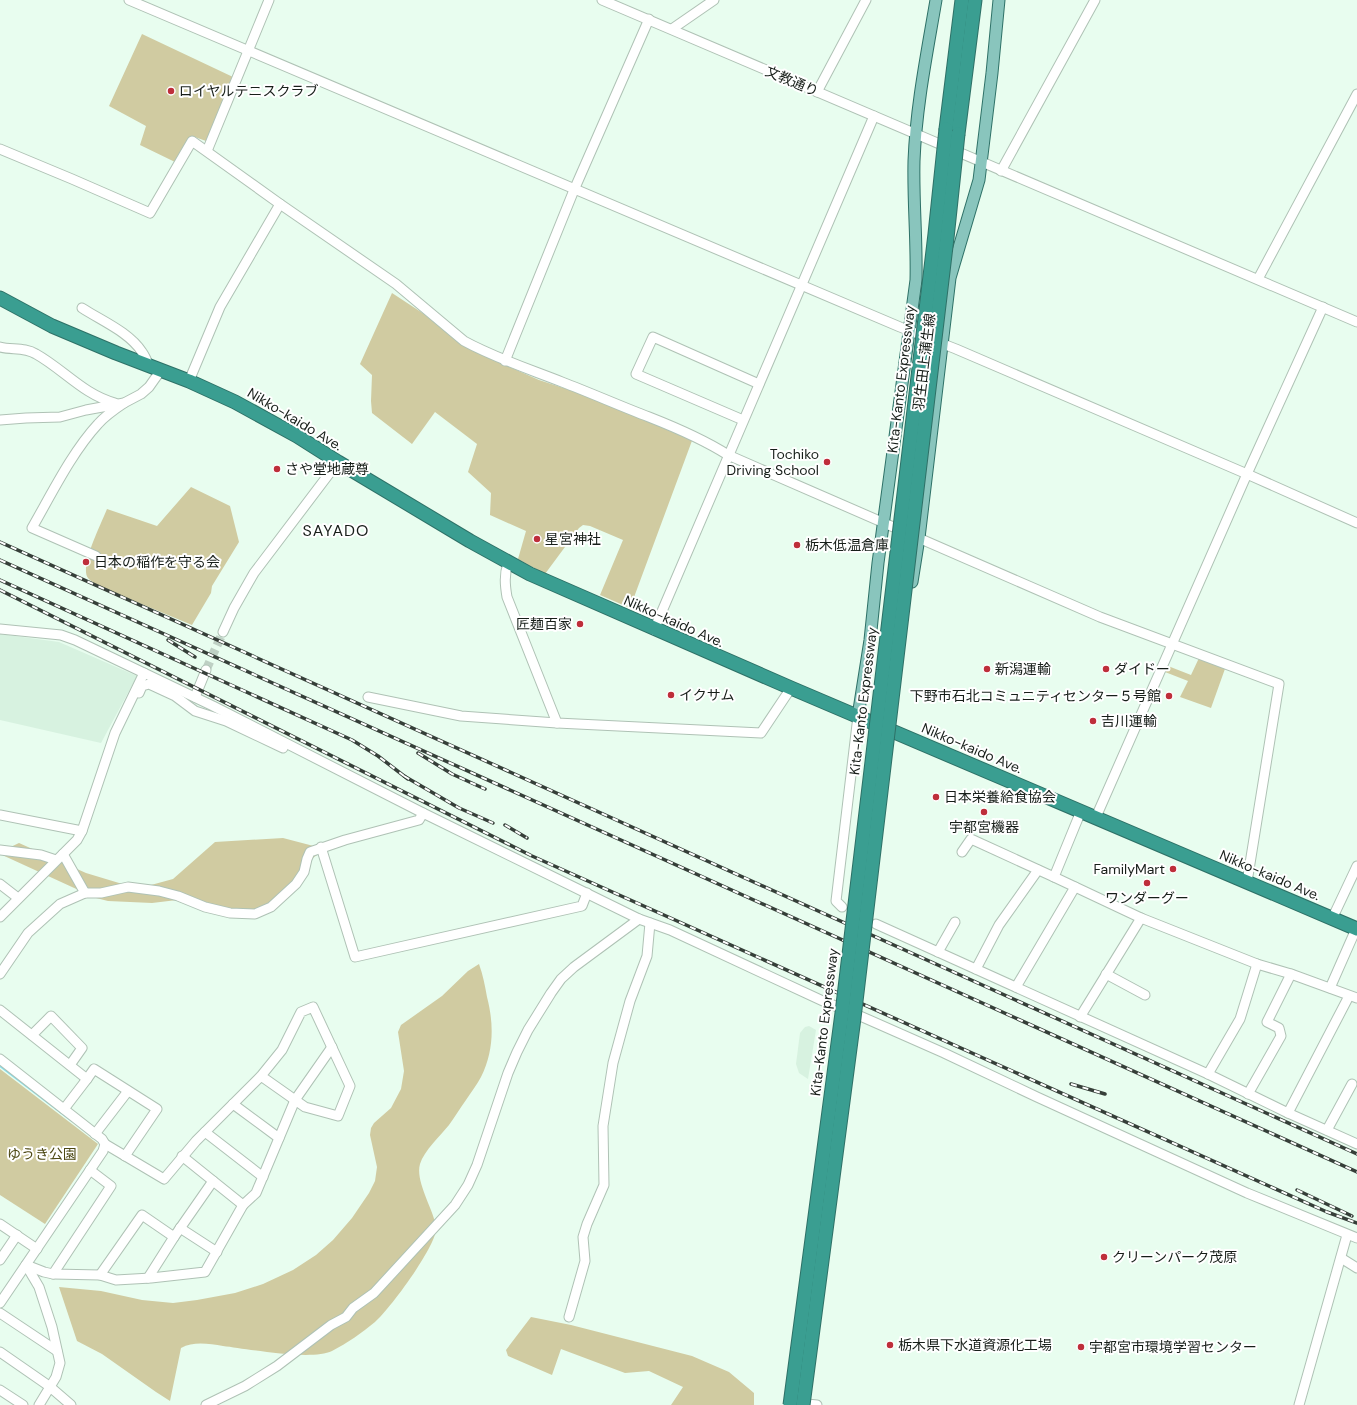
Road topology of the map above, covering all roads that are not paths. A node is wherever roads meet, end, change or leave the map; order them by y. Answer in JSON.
{"nodes":[{"id":1,"x":129,"y":0,"type":"edge"},
{"id":2,"x":269,"y":0,"type":"edge"},
{"id":3,"x":602,"y":0,"type":"edge"},
{"id":4,"x":714,"y":0,"type":"edge"},
{"id":5,"x":866,"y":0,"type":"edge"},
{"id":6,"x":936,"y":0,"type":"edge"},
{"id":7,"x":962,"y":0,"type":"edge"},
{"id":8,"x":975,"y":0,"type":"edge"},
{"id":9,"x":999,"y":0,"type":"edge"},
{"id":10,"x":1095,"y":0,"type":"edge"},
{"id":11,"x":649,"y":19,"type":"junction"},
{"id":12,"x":672,"y":29,"type":"junction"},
{"id":13,"x":248,"y":51,"type":"junction"},
{"id":14,"x":817,"y":92,"type":"junction"},
{"id":15,"x":1357,"y":94,"type":"edge"},
{"id":16,"x":874,"y":116,"type":"junction"},
{"id":17,"x":952,"y":132,"type":"junction"},
{"id":18,"x":916,"y":134,"type":"junction"},
{"id":19,"x":0,"y":149,"type":"edge"},
{"id":20,"x":207,"y":151,"type":"junction"},
{"id":21,"x":982,"y":162,"type":"junction"},
{"id":22,"x":1001,"y":171,"type":"junction"},
{"id":23,"x":574,"y":190,"type":"junction"},
{"id":24,"x":280,"y":204,"type":"junction"},
{"id":25,"x":1258,"y":279,"type":"junction"},
{"id":26,"x":802,"y":285,"type":"junction"},
{"id":27,"x":0,"y":298,"type":"edge"},
{"id":28,"x":1323,"y":307,"type":"junction"},
{"id":29,"x":82,"y":308,"type":"dead end"},
{"id":30,"x":1357,"y":322,"type":"edge"},
{"id":31,"x":910,"y":331,"type":"junction"},
{"id":32,"x":941,"y":343,"type":"junction"},
{"id":33,"x":0,"y":347,"type":"edge"},
{"id":34,"x":505,"y":361,"type":"junction"},
{"id":35,"x":155,"y":368,"type":"junction"},
{"id":36,"x":189,"y":381,"type":"junction"},
{"id":37,"x":759,"y":384,"type":"junction"},
{"id":38,"x":121,"y":403,"type":"junction"},
{"id":39,"x":0,"y":420,"type":"edge"},
{"id":40,"x":743,"y":420,"type":"junction"},
{"id":41,"x":728,"y":455,"type":"junction"},
{"id":42,"x":338,"y":462,"type":"junction"},
{"id":43,"x":1247,"y":474,"type":"junction"},
{"id":44,"x":1357,"y":523,"type":"edge"},
{"id":45,"x":884,"y":524,"type":"junction"},
{"id":46,"x":919,"y":538,"type":"junction"},
{"id":47,"x":96,"y":556,"type":"dead end"},
{"id":48,"x":508,"y":563,"type":"junction"},
{"id":49,"x":0,"y":629,"type":"edge"},
{"id":50,"x":654,"y":630,"type":"junction"},
{"id":51,"x":223,"y":632,"type":"tunnel mouth"},
{"id":52,"x":1172,"y":644,"type":"junction"},
{"id":53,"x":206,"y":670,"type":"tunnel mouth"},
{"id":54,"x":144,"y":673,"type":"junction"},
{"id":55,"x":791,"y":688,"type":"junction"},
{"id":56,"x":195,"y":697,"type":"junction"},
{"id":57,"x":368,"y":697,"type":"dead end"},
{"id":58,"x":858,"y":716,"type":"junction"},
{"id":59,"x":557,"y":723,"type":"junction"},
{"id":60,"x":890,"y":730,"type":"junction"},
{"id":61,"x":110,"y":748,"type":"junction"},
{"id":62,"x":326,"y":763,"type":"junction"},
{"id":63,"x":1081,"y":811,"type":"junction"},
{"id":64,"x":423,"y":813,"type":"junction"},
{"id":65,"x":0,"y":815,"type":"edge"},
{"id":66,"x":1096,"y":817,"type":"junction"},
{"id":67,"x":82,"y":831,"type":"junction"},
{"id":68,"x":321,"y":847,"type":"junction"},
{"id":69,"x":0,"y":850,"type":"edge"},
{"id":70,"x":962,"y":852,"type":"dead end"},
{"id":71,"x":59,"y":857,"type":"junction"},
{"id":72,"x":1357,"y":866,"type":"edge"},
{"id":73,"x":1038,"y":870,"type":"junction"},
{"id":74,"x":1054,"y":877,"type":"junction"},
{"id":75,"x":1247,"y":882,"type":"junction"},
{"id":76,"x":0,"y":884,"type":"edge"},
{"id":77,"x":1076,"y":887,"type":"junction"},
{"id":78,"x":85,"y":893,"type":"junction"},
{"id":79,"x":587,"y":893,"type":"junction"},
{"id":80,"x":18,"y":898,"type":"junction"},
{"id":81,"x":842,"y":907,"type":"dead end"},
{"id":82,"x":0,"y":916,"type":"edge"},
{"id":83,"x":1141,"y":918,"type":"junction"},
{"id":84,"x":639,"y":919,"type":"junction"},
{"id":85,"x":1332,"y":919,"type":"junction"},
{"id":86,"x":955,"y":922,"type":"dead end"},
{"id":87,"x":650,"y":923,"type":"junction"},
{"id":88,"x":876,"y":924,"type":"dead end"},
{"id":89,"x":1357,"y":929,"type":"edge"},
{"id":90,"x":938,"y":952,"type":"junction"},
{"id":91,"x":1257,"y":964,"type":"junction"},
{"id":92,"x":976,"y":969,"type":"junction"},
{"id":93,"x":0,"y":974,"type":"edge"},
{"id":94,"x":1106,"y":974,"type":"junction"},
{"id":95,"x":1291,"y":974,"type":"junction"},
{"id":96,"x":1016,"y":987,"type":"junction"},
{"id":97,"x":1330,"y":988,"type":"junction"},
{"id":98,"x":1145,"y":995,"type":"dead end"},
{"id":99,"x":1353,"y":997,"type":"edge"},
{"id":100,"x":0,"y":1010,"type":"edge"},
{"id":101,"x":858,"y":1016,"type":"junction"},
{"id":102,"x":1080,"y":1017,"type":"junction"},
{"id":103,"x":32,"y":1035,"type":"junction"},
{"id":104,"x":332,"y":1047,"type":"junction"},
{"id":105,"x":0,"y":1059,"type":"edge"},
{"id":106,"x":70,"y":1065,"type":"junction"},
{"id":107,"x":1208,"y":1074,"type":"junction"},
{"id":108,"x":261,"y":1076,"type":"junction"},
{"id":109,"x":87,"y":1078,"type":"junction"},
{"id":110,"x":1352,"y":1084,"type":"dead end"},
{"id":111,"x":128,"y":1091,"type":"junction"},
{"id":112,"x":1248,"y":1094,"type":"junction"},
{"id":113,"x":294,"y":1100,"type":"junction"},
{"id":114,"x":233,"y":1104,"type":"junction"},
{"id":115,"x":64,"y":1109,"type":"junction"},
{"id":116,"x":1288,"y":1113,"type":"junction"},
{"id":117,"x":1327,"y":1130,"type":"junction"},
{"id":118,"x":205,"y":1132,"type":"junction"},
{"id":119,"x":95,"y":1134,"type":"junction"},
{"id":120,"x":279,"y":1138,"type":"junction"},
{"id":121,"x":105,"y":1144,"type":"junction"},
{"id":122,"x":1357,"y":1144,"type":"edge"},
{"id":123,"x":125,"y":1156,"type":"junction"},
{"id":124,"x":182,"y":1156,"type":"junction"},
{"id":125,"x":90,"y":1170,"type":"junction"},
{"id":126,"x":262,"y":1178,"type":"junction"},
{"id":127,"x":213,"y":1181,"type":"junction"},
{"id":128,"x":243,"y":1205,"type":"junction"},
{"id":129,"x":0,"y":1224,"type":"edge"},
{"id":130,"x":180,"y":1228,"type":"junction"},
{"id":131,"x":17,"y":1235,"type":"junction"},
{"id":132,"x":1347,"y":1235,"type":"junction"},
{"id":133,"x":174,"y":1236,"type":"junction"},
{"id":134,"x":1357,"y":1238,"type":"edge"},
{"id":135,"x":37,"y":1249,"type":"junction"},
{"id":136,"x":217,"y":1252,"type":"junction"},
{"id":137,"x":1341,"y":1258,"type":"junction"},
{"id":138,"x":0,"y":1260,"type":"edge"},
{"id":139,"x":26,"y":1265,"type":"junction"},
{"id":140,"x":1357,"y":1268,"type":"edge"},
{"id":141,"x":53,"y":1274,"type":"junction"},
{"id":142,"x":100,"y":1275,"type":"junction"},
{"id":143,"x":148,"y":1278,"type":"junction"},
{"id":144,"x":0,"y":1303,"type":"edge"},
{"id":145,"x":0,"y":1313,"type":"edge"},
{"id":146,"x":570,"y":1317,"type":"dead end"},
{"id":147,"x":57,"y":1350,"type":"junction"},
{"id":148,"x":0,"y":1352,"type":"edge"},
{"id":149,"x":49,"y":1386,"type":"junction"},
{"id":150,"x":0,"y":1390,"type":"edge"},
{"id":151,"x":23,"y":1405,"type":"edge"},
{"id":152,"x":39,"y":1405,"type":"edge"},
{"id":153,"x":71,"y":1405,"type":"edge"},
{"id":154,"x":206,"y":1405,"type":"edge"},
{"id":155,"x":790,"y":1405,"type":"edge"},
{"id":156,"x":809,"y":1405,"type":"edge"},
{"id":157,"x":1300,"y":1405,"type":"edge"}],
"edges":[{"from":1,"to":13,"type":"street"},
{"from":2,"to":13,"type":"street"},
{"from":3,"to":11,"type":"street","name":"文教通り"},
{"from":4,"to":12,"type":"street"},
{"from":5,"to":14,"type":"street"},
{"from":6,"to":18,"type":"main road","name":"羽生田上蒲生線"},
{"from":7,"to":17,"type":"highway","name":"Kita-Kanto Expressway"},
{"from":8,"to":17,"type":"highway","name":"Kita-Kanto Expressway"},
{"from":9,"to":21,"type":"main road","name":"羽生田上蒲生線"},
{"from":10,"to":22,"type":"street"},
{"from":11,"to":12,"type":"street","name":"文教通り"},
{"from":11,"to":23,"type":"street"},
{"from":12,"to":14,"type":"street","name":"文教通り"},
{"from":13,"to":20,"type":"street"},
{"from":13,"to":23,"type":"street"},
{"from":14,"to":16,"type":"street","name":"文教通り"},
{"from":15,"to":25,"type":"street"},
{"from":16,"to":18,"type":"street","name":"文教通り"},
{"from":16,"to":26,"type":"street"},
{"from":17,"to":155,"type":"highway","name":"Kita-Kanto Expressway","bridge":true},
{"from":17,"to":156,"type":"highway","name":"Kita-Kanto Expressway","bridge":true},
{"from":18,"to":21,"type":"street","name":"文教通り"},
{"from":18,"to":31,"type":"main road","name":"羽生田上蒲生線"},
{"from":19,"to":20,"type":"street"},
{"from":20,"to":24,"type":"street"},
{"from":21,"to":22,"type":"street","name":"文教通り"},
{"from":21,"to":32,"type":"main road","name":"羽生田上蒲生線"},
{"from":22,"to":25,"type":"street","name":"文教通り"},
{"from":23,"to":26,"type":"street"},
{"from":23,"to":34,"type":"street"},
{"from":24,"to":34,"type":"street"},
{"from":24,"to":36,"type":"street"},
{"from":25,"to":28,"type":"street","name":"文教通り"},
{"from":26,"to":31,"type":"street"},
{"from":26,"to":37,"type":"street"},
{"from":27,"to":35,"type":"highway","name":"Nikko-kaido Ave."},
{"from":28,"to":30,"type":"street","name":"文教通り"},
{"from":28,"to":43,"type":"street"},
{"from":29,"to":35,"type":"street"},
{"from":31,"to":32,"type":"street"},
{"from":31,"to":45,"type":"main road","name":"羽生田上蒲生線"},
{"from":32,"to":43,"type":"street"},
{"from":32,"to":46,"type":"main road","name":"羽生田上蒲生線"},
{"from":33,"to":38,"type":"street"},
{"from":34,"to":41,"type":"street"},
{"from":35,"to":36,"type":"highway","name":"Nikko-kaido Ave."},
{"from":35,"to":38,"type":"street"},
{"from":36,"to":42,"type":"highway","name":"Nikko-kaido Ave."},
{"from":37,"to":40,"type":"street"},
{"from":37,"to":40,"type":"street"},
{"from":38,"to":39,"type":"street"},
{"from":38,"to":47,"type":"street"},
{"from":40,"to":41,"type":"street"},
{"from":41,"to":45,"type":"street"},
{"from":41,"to":50,"type":"street"},
{"from":42,"to":48,"type":"highway","name":"Nikko-kaido Ave."},
{"from":42,"to":51,"type":"street"},
{"from":43,"to":44,"type":"street"},
{"from":43,"to":52,"type":"street"},
{"from":45,"to":46,"type":"street"},
{"from":45,"to":58,"type":"main road","name":"羽生田上蒲生線"},
{"from":46,"to":52,"type":"street"},
{"from":46,"to":60,"type":"main road","name":"羽生田上蒲生線"},
{"from":48,"to":50,"type":"highway","name":"Nikko-kaido Ave."},
{"from":48,"to":59,"type":"street"},
{"from":49,"to":54,"type":"street"},
{"from":50,"to":55,"type":"highway","name":"Nikko-kaido Ave."},
{"from":52,"to":66,"type":"street"},
{"from":52,"to":75,"type":"street"},
{"from":53,"to":56,"type":"street"},
{"from":54,"to":56,"type":"street"},
{"from":54,"to":61,"type":"street"},
{"from":55,"to":58,"type":"highway","name":"Nikko-kaido Ave."},
{"from":55,"to":59,"type":"street"},
{"from":56,"to":62,"type":"street"},
{"from":57,"to":59,"type":"street"},
{"from":58,"to":60,"type":"highway","name":"Nikko-kaido Ave."},
{"from":58,"to":81,"type":"street"},
{"from":60,"to":63,"type":"highway","name":"Nikko-kaido Ave."},
{"from":61,"to":62,"type":"street"},
{"from":61,"to":67,"type":"street"},
{"from":62,"to":64,"type":"street"},
{"from":63,"to":66,"type":"highway","name":"Nikko-kaido Ave."},
{"from":63,"to":74,"type":"street"},
{"from":64,"to":68,"type":"street"},
{"from":64,"to":79,"type":"street"},
{"from":65,"to":67,"type":"street"},
{"from":66,"to":75,"type":"highway","name":"Nikko-kaido Ave."},
{"from":67,"to":71,"type":"street"},
{"from":68,"to":78,"type":"street"},
{"from":68,"to":79,"type":"street"},
{"from":69,"to":71,"type":"street"},
{"from":70,"to":73,"type":"street"},
{"from":71,"to":78,"type":"street"},
{"from":71,"to":80,"type":"street"},
{"from":72,"to":85,"type":"street"},
{"from":73,"to":74,"type":"street"},
{"from":73,"to":92,"type":"street"},
{"from":74,"to":77,"type":"street"},
{"from":75,"to":85,"type":"highway","name":"Nikko-kaido Ave."},
{"from":76,"to":80,"type":"street"},
{"from":77,"to":83,"type":"street"},
{"from":77,"to":96,"type":"street"},
{"from":78,"to":93,"type":"street"},
{"from":79,"to":84,"type":"street"},
{"from":80,"to":82,"type":"street"},
{"from":83,"to":91,"type":"street"},
{"from":83,"to":94,"type":"street"},
{"from":84,"to":87,"type":"street"},
{"from":84,"to":154,"type":"street"},
{"from":85,"to":89,"type":"highway","name":"Nikko-kaido Ave."},
{"from":86,"to":90,"type":"street"},
{"from":87,"to":101,"type":"street"},
{"from":87,"to":146,"type":"street"},
{"from":88,"to":90,"type":"street"},
{"from":89,"to":97,"type":"street"},
{"from":90,"to":92,"type":"street"},
{"from":91,"to":95,"type":"street"},
{"from":91,"to":107,"type":"street"},
{"from":92,"to":96,"type":"street"},
{"from":94,"to":98,"type":"street"},
{"from":94,"to":102,"type":"street"},
{"from":95,"to":97,"type":"street"},
{"from":95,"to":112,"type":"street"},
{"from":96,"to":102,"type":"street"},
{"from":97,"to":99,"type":"street"},
{"from":99,"to":116,"type":"street"},
{"from":100,"to":103,"type":"street"},
{"from":101,"to":132,"type":"street"},
{"from":101,"to":156,"type":"street"},
{"from":102,"to":107,"type":"street"},
{"from":103,"to":106,"type":"street"},
{"from":103,"to":106,"type":"street"},
{"from":104,"to":108,"type":"street"},
{"from":104,"to":113,"type":"street"},
{"from":104,"to":113,"type":"street"},
{"from":105,"to":115,"type":"street"},
{"from":106,"to":109,"type":"street"},
{"from":107,"to":112,"type":"street"},
{"from":108,"to":113,"type":"street"},
{"from":108,"to":114,"type":"street"},
{"from":109,"to":111,"type":"street"},
{"from":109,"to":115,"type":"street"},
{"from":110,"to":117,"type":"street"},
{"from":111,"to":119,"type":"street"},
{"from":111,"to":123,"type":"street"},
{"from":112,"to":116,"type":"street"},
{"from":113,"to":120,"type":"street"},
{"from":114,"to":118,"type":"street"},
{"from":114,"to":120,"type":"street"},
{"from":115,"to":119,"type":"street"},
{"from":116,"to":117,"type":"street"},
{"from":117,"to":122,"type":"street"},
{"from":118,"to":124,"type":"street"},
{"from":118,"to":126,"type":"street"},
{"from":119,"to":121,"type":"street"},
{"from":120,"to":126,"type":"street"},
{"from":121,"to":123,"type":"street"},
{"from":121,"to":125,"type":"street"},
{"from":123,"to":124,"type":"street"},
{"from":124,"to":127,"type":"street"},
{"from":125,"to":135,"type":"street"},
{"from":125,"to":141,"type":"street"},
{"from":126,"to":128,"type":"street"},
{"from":127,"to":128,"type":"street"},
{"from":127,"to":130,"type":"street"},
{"from":128,"to":136,"type":"street"},
{"from":129,"to":131,"type":"street"},
{"from":130,"to":133,"type":"street"},
{"from":130,"to":136,"type":"street"},
{"from":131,"to":135,"type":"street"},
{"from":131,"to":138,"type":"street"},
{"from":132,"to":134,"type":"street"},
{"from":132,"to":137,"type":"street"},
{"from":133,"to":142,"type":"street"},
{"from":133,"to":143,"type":"street"},
{"from":135,"to":139,"type":"street"},
{"from":136,"to":143,"type":"street"},
{"from":137,"to":140,"type":"street"},
{"from":137,"to":157,"type":"street"},
{"from":139,"to":141,"type":"street"},
{"from":139,"to":144,"type":"street"},
{"from":139,"to":147,"type":"street"},
{"from":141,"to":142,"type":"street"},
{"from":142,"to":143,"type":"street"},
{"from":145,"to":147,"type":"street"},
{"from":147,"to":149,"type":"street"},
{"from":148,"to":149,"type":"street"},
{"from":149,"to":152,"type":"street"},
{"from":149,"to":153,"type":"street"},
{"from":150,"to":151,"type":"street"}]}
